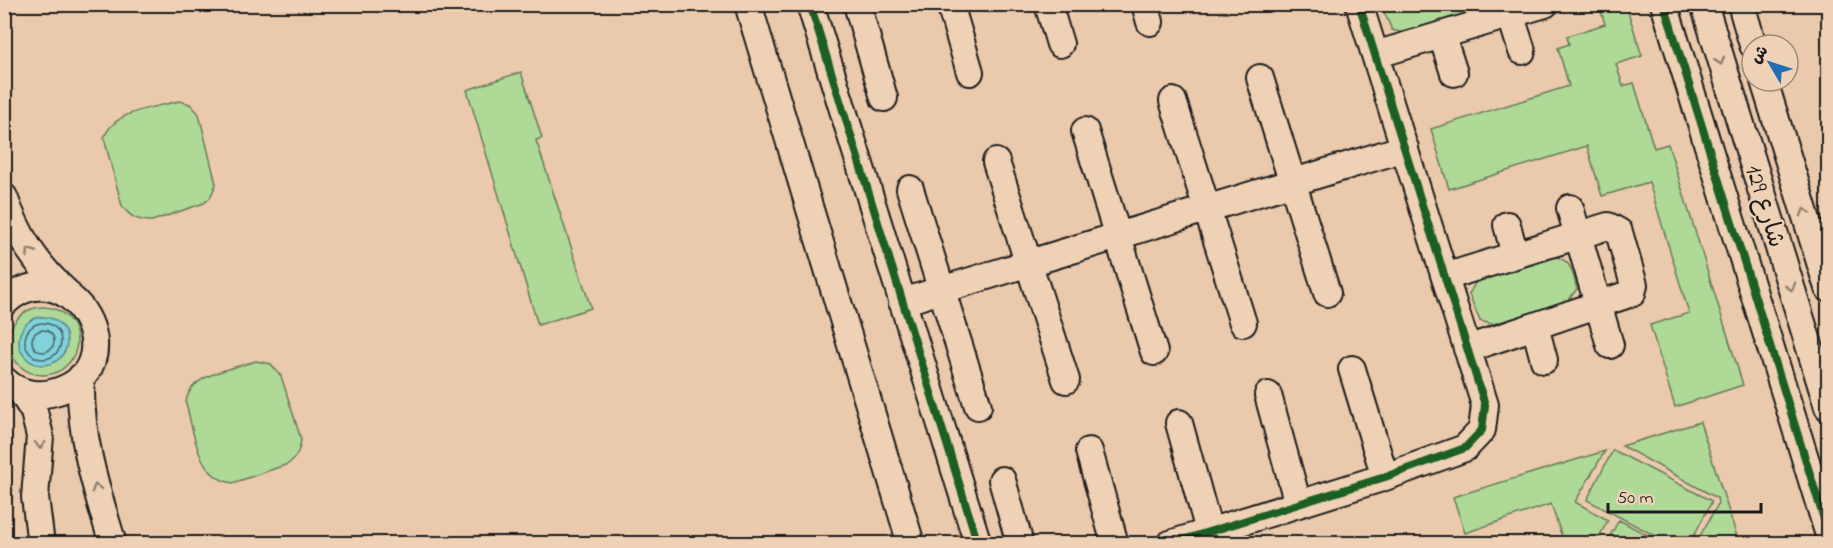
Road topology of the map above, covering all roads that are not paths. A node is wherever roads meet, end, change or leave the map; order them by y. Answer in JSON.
{"nodes":[{"id":1,"x":748,"y":4,"type":"edge"},
{"id":2,"x":857,"y":4,"type":"edge"},
{"id":3,"x":950,"y":4,"type":"edge"},
{"id":4,"x":1048,"y":4,"type":"edge"},
{"id":5,"x":1359,"y":4,"type":"edge"},
{"id":6,"x":1545,"y":4,"type":"edge"},
{"id":7,"x":1664,"y":4,"type":"edge"},
{"id":8,"x":1704,"y":4,"type":"edge"},
{"id":9,"x":1741,"y":4,"type":"edge"},
{"id":10,"x":812,"y":5,"type":"edge"},
{"id":11,"x":1508,"y":10,"type":"edge"},
{"id":12,"x":1749,"y":33,"type":"edge"},
{"id":13,"x":1442,"y":36,"type":"junction"},
{"id":14,"x":1060,"y":44,"type":"dead end"},
{"id":15,"x":1522,"y":51,"type":"dead end"},
{"id":16,"x":1375,"y":56,"type":"junction"},
{"id":17,"x":970,"y":72,"type":"dead end"},
{"id":18,"x":1454,"y":73,"type":"dead end"},
{"id":19,"x":1260,"y":78,"type":"dead end"},
{"id":20,"x":1768,"y":93,"type":"edge"},
{"id":21,"x":885,"y":98,"type":"dead end"},
{"id":22,"x":1173,"y":101,"type":"dead end"},
{"id":23,"x":1085,"y":131,"type":"dead end"},
{"id":24,"x":1405,"y":148,"type":"junction"},
{"id":25,"x":996,"y":162,"type":"dead end"},
{"id":26,"x":1293,"y":182,"type":"junction"},
{"id":27,"x":910,"y":189,"type":"dead end"},
{"id":28,"x":4,"y":197,"type":"edge"},
{"id":29,"x":1207,"y":208,"type":"junction"},
{"id":30,"x":1570,"y":208,"type":"dead end"},
{"id":31,"x":1507,"y":225,"type":"dead end"},
{"id":32,"x":1578,"y":235,"type":"junction"},
{"id":33,"x":1118,"y":236,"type":"junction"},
{"id":34,"x":1515,"y":255,"type":"junction"},
{"id":35,"x":1028,"y":263,"type":"junction"},
{"id":36,"x":1445,"y":277,"type":"junction"},
{"id":37,"x":1828,"y":288,"type":"edge"},
{"id":38,"x":942,"y":290,"type":"junction"},
{"id":39,"x":1327,"y":293,"type":"dead end"},
{"id":40,"x":69,"y":295,"type":"junction"},
{"id":41,"x":902,"y":302,"type":"junction"},
{"id":42,"x":4,"y":303,"type":"edge"},
{"id":43,"x":1598,"y":305,"type":"junction"},
{"id":44,"x":1243,"y":323,"type":"dead end"},
{"id":45,"x":1535,"y":326,"type":"junction"},
{"id":46,"x":1610,"y":345,"type":"dead end"},
{"id":47,"x":1467,"y":349,"type":"junction"},
{"id":48,"x":1154,"y":352,"type":"dead end"},
{"id":49,"x":1545,"y":360,"type":"dead end"},
{"id":50,"x":1352,"y":369,"type":"dead end"},
{"id":51,"x":81,"y":377,"type":"junction"},
{"id":52,"x":1066,"y":380,"type":"dead end"},
{"id":53,"x":10,"y":385,"type":"edge"},
{"id":54,"x":1268,"y":395,"type":"dead end"},
{"id":55,"x":978,"y":406,"type":"dead end"},
{"id":56,"x":1828,"y":407,"type":"edge"},
{"id":57,"x":1179,"y":423,"type":"dead end"},
{"id":58,"x":1089,"y":451,"type":"dead end"},
{"id":59,"x":1385,"y":477,"type":"junction"},
{"id":60,"x":1002,"y":480,"type":"dead end"},
{"id":61,"x":1298,"y":504,"type":"junction"},
{"id":62,"x":1209,"y":531,"type":"junction"},
{"id":63,"x":1828,"y":531,"type":"edge"},
{"id":64,"x":41,"y":543,"type":"edge"},
{"id":65,"x":113,"y":543,"type":"edge"},
{"id":66,"x":911,"y":543,"type":"edge"},
{"id":67,"x":978,"y":543,"type":"edge"},
{"id":68,"x":1020,"y":543,"type":"edge"},
{"id":69,"x":1115,"y":543,"type":"edge"},
{"id":70,"x":1170,"y":543,"type":"edge"}],
"edges":[{"from":1,"to":66,"type":"street"},
{"from":2,"to":21,"type":"street"},
{"from":3,"to":17,"type":"street"},
{"from":4,"to":14,"type":"street"},
{"from":5,"to":16,"type":"street"},
{"from":6,"to":11,"type":"street"},
{"from":7,"to":63,"type":"street"},
{"from":8,"to":56,"type":"street","name":"شارع 129","one_way":true},
{"from":9,"to":12,"type":"street"},
{"from":10,"to":41,"type":"street"},
{"from":11,"to":13,"type":"street"},
{"from":11,"to":15,"type":"street"},
{"from":13,"to":16,"type":"street"},
{"from":13,"to":18,"type":"street"},
{"from":16,"to":24,"type":"street"},
{"from":19,"to":26,"type":"street"},
{"from":37,"to":20,"type":"street","name":"شارع 129","one_way":true},
{"from":22,"to":29,"type":"street"},
{"from":23,"to":33,"type":"street"},
{"from":24,"to":26,"type":"street"},
{"from":24,"to":36,"type":"street"},
{"from":25,"to":35,"type":"street"},
{"from":26,"to":29,"type":"street"},
{"from":26,"to":39,"type":"street"},
{"from":27,"to":38,"type":"street"},
{"from":40,"to":28,"type":"street","one_way":true},
{"from":29,"to":33,"type":"street"},
{"from":29,"to":44,"type":"street"},
{"from":30,"to":32,"type":"street"},
{"from":31,"to":34,"type":"street"},
{"from":32,"to":34,"type":"street"},
{"from":32,"to":43,"type":"street"},
{"from":32,"to":43,"type":"street"},
{"from":33,"to":35,"type":"street"},
{"from":33,"to":48,"type":"street"},
{"from":34,"to":36,"type":"street"},
{"from":35,"to":38,"type":"street"},
{"from":35,"to":52,"type":"street"},
{"from":36,"to":47,"type":"street"},
{"from":38,"to":41,"type":"street"},
{"from":38,"to":55,"type":"street"},
{"from":40,"to":42,"type":"street"},
{"from":40,"to":51,"type":"street"},
{"from":41,"to":67,"type":"street"},
{"from":43,"to":45,"type":"street"},
{"from":43,"to":46,"type":"street"},
{"from":45,"to":47,"type":"street"},
{"from":45,"to":49,"type":"street"},
{"from":47,"to":59,"type":"street"},
{"from":50,"to":59,"type":"street"},
{"from":51,"to":53,"type":"street"},
{"from":65,"to":51,"type":"street","one_way":true},
{"from":53,"to":64,"type":"street","one_way":true},
{"from":54,"to":61,"type":"street"},
{"from":57,"to":62,"type":"street"},
{"from":58,"to":69,"type":"street"},
{"from":59,"to":61,"type":"street"},
{"from":60,"to":68,"type":"street"},
{"from":61,"to":62,"type":"street"},
{"from":62,"to":70,"type":"street"}]}
